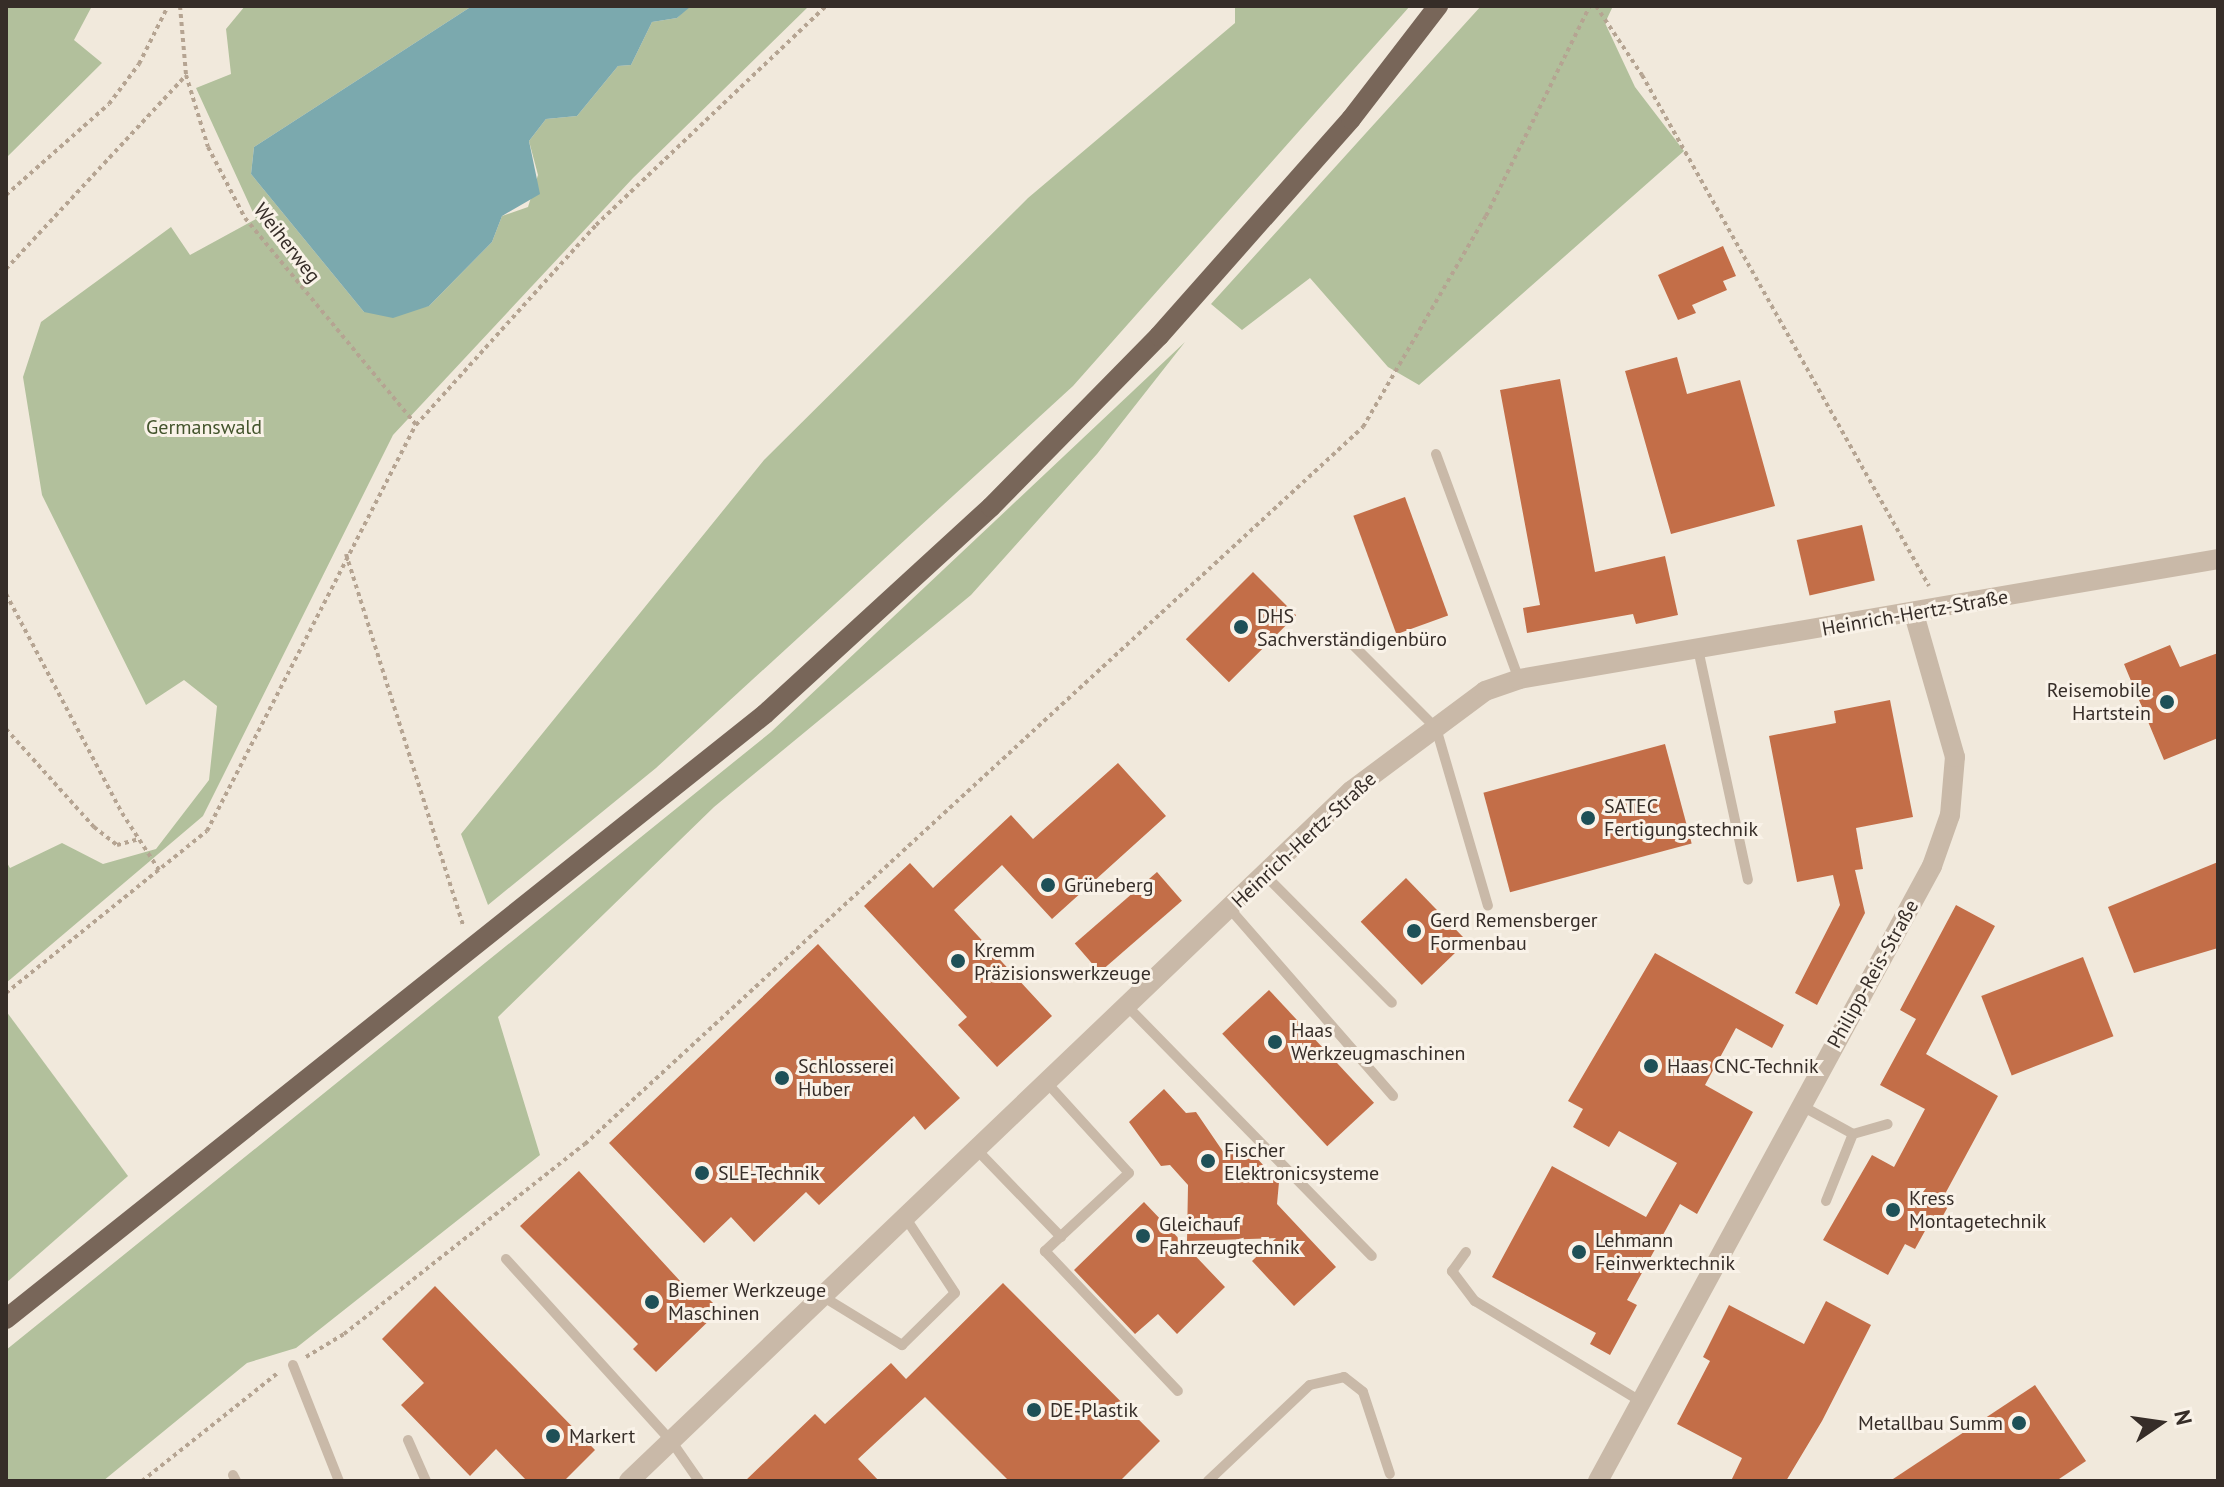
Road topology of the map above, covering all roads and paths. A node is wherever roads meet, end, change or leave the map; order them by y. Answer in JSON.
{"nodes":[{"id":1,"x":168,"y":6,"type":"edge"},
{"id":2,"x":180,"y":6,"type":"edge"},
{"id":3,"x":826,"y":6,"type":"edge"},
{"id":4,"x":1438,"y":6,"type":"edge"},
{"id":5,"x":1593,"y":6,"type":"edge"},
{"id":6,"x":186,"y":75,"type":"junction"},
{"id":7,"x":6,"y":195,"type":"edge"},
{"id":8,"x":6,"y":269,"type":"edge"},
{"id":9,"x":416,"y":425,"type":"junction"},
{"id":10,"x":1436,"y":454,"type":"dead end"},
{"id":11,"x":346,"y":554,"type":"junction"},
{"id":12,"x":2218,"y":559,"type":"edge"},
{"id":13,"x":6,"y":594,"type":"edge"},
{"id":14,"x":1942,"y":609,"type":"junction"},
{"id":15,"x":1914,"y":614,"type":"junction"},
{"id":16,"x":1344,"y":636,"type":"dead end"},
{"id":17,"x":1698,"y":649,"type":"junction"},
{"id":18,"x":1519,"y":679,"type":"junction"},
{"id":19,"x":1436,"y":728,"type":"junction"},
{"id":20,"x":6,"y":729,"type":"edge"},
{"id":21,"x":139,"y":839,"type":"junction"},
{"id":22,"x":159,"y":870,"type":"junction"},
{"id":23,"x":1265,"y":875,"type":"junction"},
{"id":24,"x":1748,"y":880,"type":"dead end"},
{"id":25,"x":1488,"y":906,"type":"dead end"},
{"id":26,"x":1230,"y":909,"type":"junction"},
{"id":27,"x":470,"y":949,"type":"junction"},
{"id":28,"x":6,"y":993,"type":"edge"},
{"id":29,"x":1392,"y":1003,"type":"dead end"},
{"id":30,"x":1129,"y":1008,"type":"junction"},
{"id":31,"x":1048,"y":1084,"type":"junction"},
{"id":32,"x":1393,"y":1096,"type":"dead end"},
{"id":33,"x":1802,"y":1106,"type":"junction"},
{"id":34,"x":1888,"y":1124,"type":"dead end"},
{"id":35,"x":1853,"y":1134,"type":"junction"},
{"id":36,"x":977,"y":1150,"type":"junction"},
{"id":37,"x":1826,"y":1201,"type":"dead end"},
{"id":38,"x":905,"y":1217,"type":"junction"},
{"id":39,"x":1061,"y":1237,"type":"junction"},
{"id":40,"x":1466,"y":1252,"type":"dead end"},
{"id":41,"x":1372,"y":1256,"type":"dead end"},
{"id":42,"x":506,"y":1259,"type":"dead end"},
{"id":43,"x":821,"y":1296,"type":"junction"},
{"id":44,"x":6,"y":1319,"type":"edge"},
{"id":45,"x":293,"y":1365,"type":"junction"},
{"id":46,"x":1178,"y":1391,"type":"dead end"},
{"id":47,"x":1642,"y":1402,"type":"junction"},
{"id":48,"x":408,"y":1440,"type":"dead end"},
{"id":49,"x":672,"y":1442,"type":"junction"},
{"id":50,"x":1390,"y":1474,"type":"dead end"},
{"id":51,"x":142,"y":1481,"type":"edge"},
{"id":52,"x":339,"y":1481,"type":"edge"},
{"id":53,"x":426,"y":1481,"type":"edge"},
{"id":54,"x":629,"y":1481,"type":"edge"},
{"id":55,"x":699,"y":1481,"type":"edge"},
{"id":56,"x":1208,"y":1481,"type":"edge"},
{"id":57,"x":1598,"y":1481,"type":"edge"}],
"edges":[{"from":1,"to":7,"type":"path"},
{"from":2,"to":6,"type":"path","name":"Weiherweg"},
{"from":3,"to":9,"type":"path"},
{"from":4,"to":27,"type":"main road"},
{"from":5,"to":14,"type":"path"},
{"from":5,"to":45,"type":"path"},
{"from":6,"to":8,"type":"path"},
{"from":6,"to":9,"type":"path","name":"Weiherweg"},
{"from":9,"to":11,"type":"path"},
{"from":10,"to":18,"type":"lane"},
{"from":11,"to":22,"type":"path"},
{"from":11,"to":27,"type":"path"},
{"from":12,"to":14,"type":"street","name":"Heinrich-Hertz-Straße"},
{"from":13,"to":21,"type":"path"},
{"from":14,"to":15,"type":"street","name":"Heinrich-Hertz-Straße"},
{"from":15,"to":17,"type":"street","name":"Heinrich-Hertz-Straße"},
{"from":15,"to":33,"type":"street","name":"Philipp-Reis-Straße"},
{"from":16,"to":19,"type":"lane"},
{"from":17,"to":18,"type":"street","name":"Heinrich-Hertz-Straße"},
{"from":17,"to":24,"type":"lane"},
{"from":18,"to":19,"type":"street","name":"Heinrich-Hertz-Straße"},
{"from":19,"to":23,"type":"street","name":"Heinrich-Hertz-Straße"},
{"from":19,"to":25,"type":"lane"},
{"from":20,"to":21,"type":"path"},
{"from":21,"to":22,"type":"path"},
{"from":22,"to":28,"type":"path"},
{"from":23,"to":26,"type":"street","name":"Heinrich-Hertz-Straße"},
{"from":23,"to":29,"type":"lane"},
{"from":26,"to":30,"type":"street","name":"Heinrich-Hertz-Straße"},
{"from":26,"to":32,"type":"lane"},
{"from":27,"to":44,"type":"main road"},
{"from":30,"to":31,"type":"street","name":"Heinrich-Hertz-Straße"},
{"from":30,"to":41,"type":"lane"},
{"from":31,"to":36,"type":"street","name":"Heinrich-Hertz-Straße"},
{"from":31,"to":39,"type":"lane"},
{"from":33,"to":35,"type":"lane"},
{"from":33,"to":47,"type":"street","name":"Philipp-Reis-Straße"},
{"from":34,"to":35,"type":"lane"},
{"from":35,"to":37,"type":"lane"},
{"from":36,"to":38,"type":"street","name":"Heinrich-Hertz-Straße"},
{"from":36,"to":39,"type":"lane"},
{"from":38,"to":43,"type":"street","name":"Heinrich-Hertz-Straße"},
{"from":38,"to":43,"type":"lane"},
{"from":39,"to":46,"type":"lane"},
{"from":40,"to":47,"type":"lane"},
{"from":42,"to":49,"type":"lane"},
{"from":43,"to":49,"type":"street","name":"Heinrich-Hertz-Straße"},
{"from":45,"to":51,"type":"path"},
{"from":45,"to":52,"type":"lane"},
{"from":47,"to":57,"type":"street","name":"Philipp-Reis-Straße"},
{"from":48,"to":53,"type":"lane"},
{"from":49,"to":54,"type":"street","name":"Heinrich-Hertz-Straße"},
{"from":49,"to":55,"type":"lane"},
{"from":50,"to":56,"type":"lane"}]}
